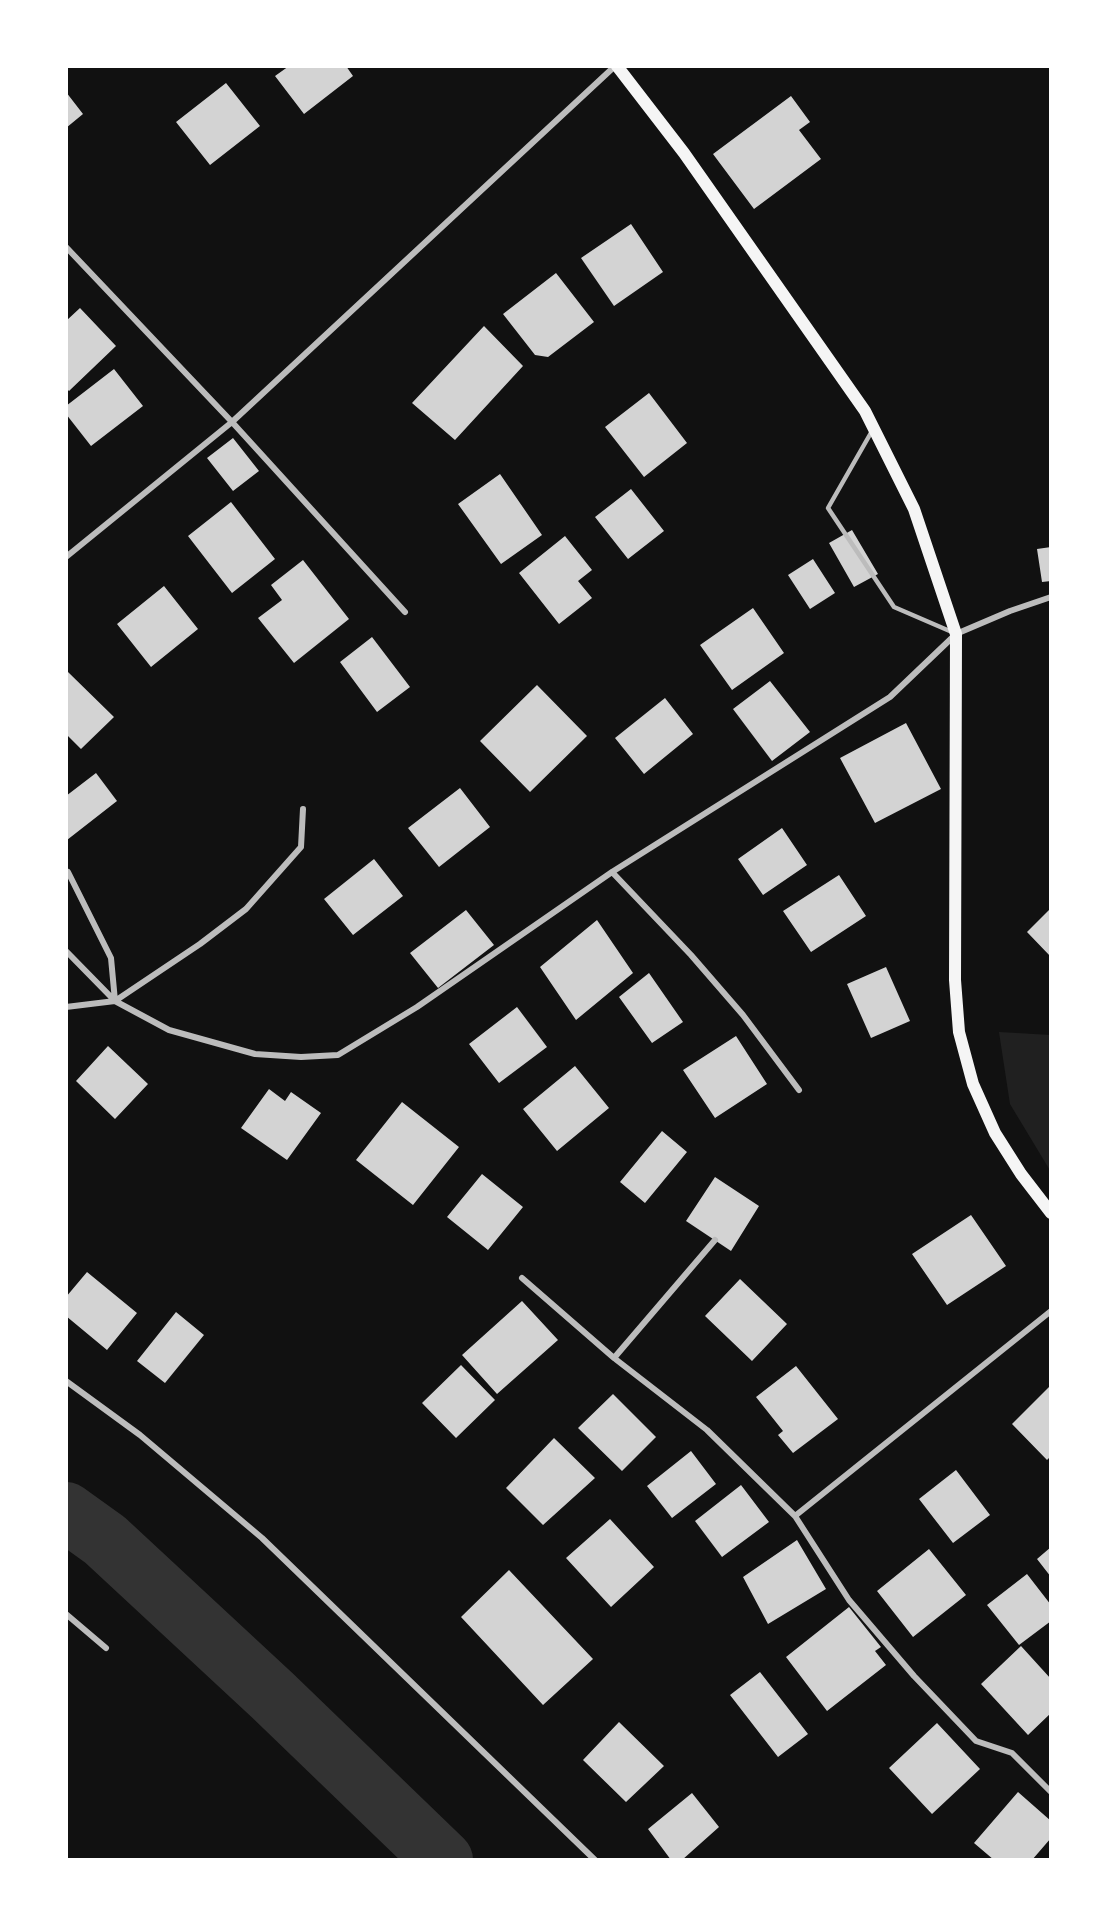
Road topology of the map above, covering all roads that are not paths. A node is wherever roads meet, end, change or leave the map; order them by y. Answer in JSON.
{"nodes":[{"id":1,"x":616,"y":66,"type":"edge"},
{"id":2,"x":66,"y":247,"type":"edge"},
{"id":3,"x":232,"y":422,"type":"junction"},
{"id":4,"x":874,"y":429,"type":"junction"},
{"id":5,"x":66,"y":557,"type":"edge"},
{"id":6,"x":1051,"y":597,"type":"edge"},
{"id":7,"x":405,"y":612,"type":"dead end"},
{"id":8,"x":956,"y":634,"type":"junction"},
{"id":9,"x":303,"y":809,"type":"dead end"},
{"id":10,"x":68,"y":872,"type":"dead end"},
{"id":11,"x":612,"y":872,"type":"junction"},
{"id":12,"x":66,"y":951,"type":"edge"},
{"id":13,"x":115,"y":1001,"type":"junction"},
{"id":14,"x":66,"y":1007,"type":"edge"},
{"id":15,"x":799,"y":1090,"type":"dead end"},
{"id":16,"x":1051,"y":1212,"type":"edge"},
{"id":17,"x":715,"y":1240,"type":"dead end"},
{"id":18,"x":522,"y":1278,"type":"dead end"},
{"id":19,"x":1051,"y":1311,"type":"edge"},
{"id":20,"x":614,"y":1358,"type":"junction"},
{"id":21,"x":66,"y":1381,"type":"edge"},
{"id":22,"x":795,"y":1516,"type":"junction"},
{"id":23,"x":66,"y":1614,"type":"edge"},
{"id":24,"x":105,"y":1648,"type":"dead end"},
{"id":25,"x":1051,"y":1792,"type":"edge"},
{"id":26,"x":595,"y":1860,"type":"edge"}],
"edges":[{"from":1,"to":3,"type":"street"},
{"from":1,"to":4,"type":"main road"},
{"from":2,"to":3,"type":"street"},
{"from":3,"to":5,"type":"street"},
{"from":3,"to":7,"type":"street"},
{"from":4,"to":8,"type":"main road"},
{"from":4,"to":8,"type":"lane"},
{"from":6,"to":8,"type":"street"},
{"from":8,"to":11,"type":"street"},
{"from":8,"to":16,"type":"main road"},
{"from":9,"to":13,"type":"street"},
{"from":10,"to":13,"type":"street"},
{"from":11,"to":13,"type":"street"},
{"from":11,"to":15,"type":"street"},
{"from":12,"to":13,"type":"street"},
{"from":13,"to":14,"type":"street"},
{"from":17,"to":20,"type":"street"},
{"from":18,"to":20,"type":"street"},
{"from":19,"to":22,"type":"street"},
{"from":20,"to":22,"type":"street"},
{"from":21,"to":26,"type":"street"},
{"from":22,"to":25,"type":"street"},
{"from":23,"to":24,"type":"street"}]}
